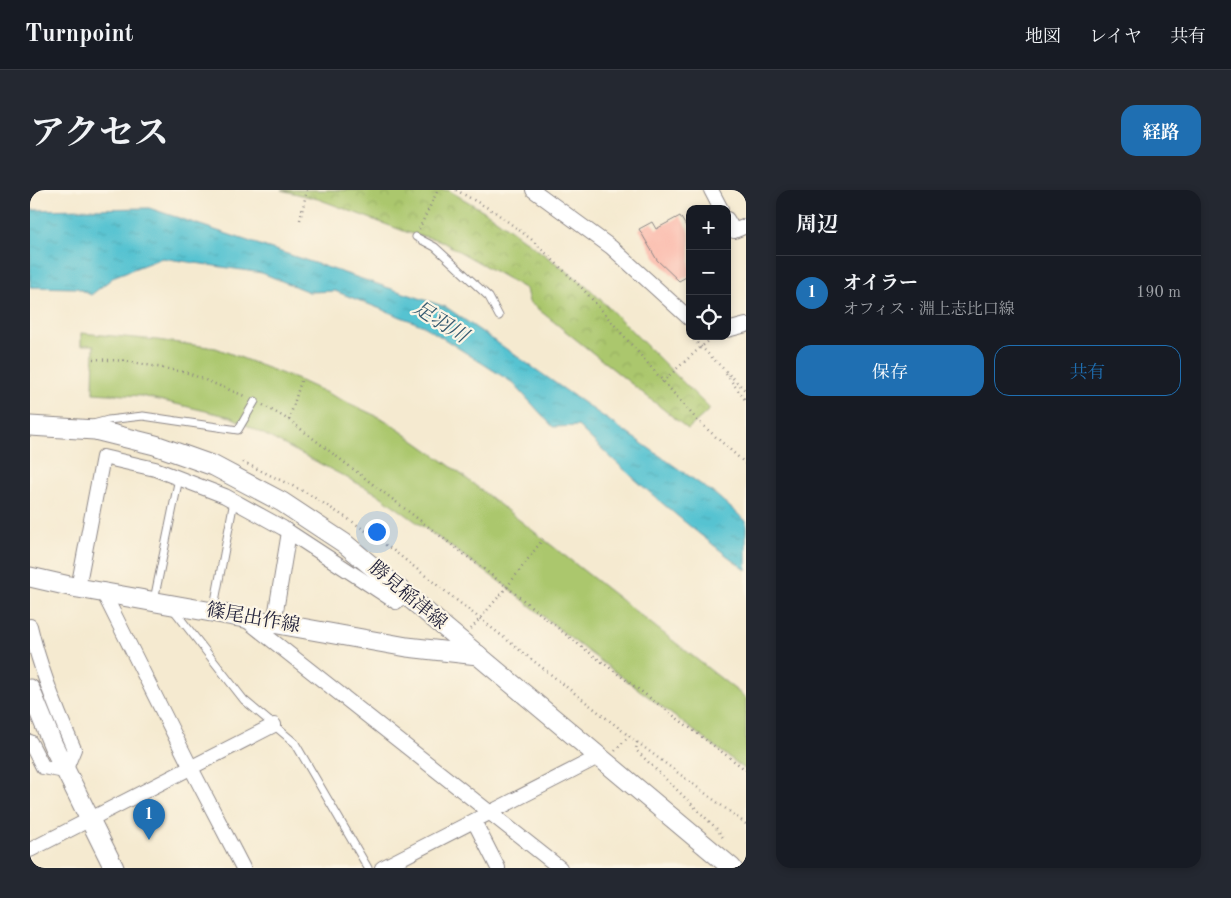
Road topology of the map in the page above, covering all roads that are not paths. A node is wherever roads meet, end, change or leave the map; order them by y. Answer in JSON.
{"nodes":[{"id":1,"x":533,"y":190,"type":"edge"},
{"id":2,"x":711,"y":190,"type":"edge"},
{"id":3,"x":720,"y":205,"type":"edge"},
{"id":4,"x":731,"y":226,"type":"edge"},
{"id":5,"x":746,"y":226,"type":"edge"},
{"id":6,"x":416,"y":237,"type":"road end"},
{"id":7,"x":686,"y":315,"type":"edge"},
{"id":8,"x":499,"y":316,"type":"dead end"},
{"id":9,"x":746,"y":325,"type":"edge"},
{"id":10,"x":731,"y":329,"type":"edge"},
{"id":11,"x":255,"y":401,"type":"road end"},
{"id":12,"x":30,"y":426,"type":"edge"},
{"id":13,"x":76,"y":429,"type":"junction"},
{"id":14,"x":178,"y":478,"type":"junction"},
{"id":15,"x":234,"y":501,"type":"junction"},
{"id":16,"x":289,"y":532,"type":"junction"},
{"id":17,"x":30,"y":577,"type":"edge"},
{"id":18,"x":78,"y":588,"type":"junction"},
{"id":19,"x":103,"y":592,"type":"junction"},
{"id":20,"x":404,"y":594,"type":"junction"},
{"id":21,"x":161,"y":603,"type":"junction"},
{"id":22,"x":213,"y":612,"type":"junction"},
{"id":23,"x":243,"y":618,"type":"junction"},
{"id":24,"x":274,"y":623,"type":"junction"},
{"id":25,"x":30,"y":626,"type":"edge"},
{"id":26,"x":478,"y":655,"type":"junction"},
{"id":27,"x":30,"y":689,"type":"edge"},
{"id":28,"x":274,"y":725,"type":"junction"},
{"id":29,"x":30,"y":742,"type":"edge"},
{"id":30,"x":606,"y":755,"type":"junction"},
{"id":31,"x":191,"y":768,"type":"junction"},
{"id":32,"x":66,"y":770,"type":"junction"},
{"id":33,"x":489,"y":813,"type":"junction"},
{"id":34,"x":90,"y":820,"type":"junction"},
{"id":35,"x":474,"y":821,"type":"junction"},
{"id":36,"x":30,"y":850,"type":"edge"},
{"id":37,"x":114,"y":868,"type":"edge"},
{"id":38,"x":243,"y":868,"type":"edge"},
{"id":39,"x":368,"y":868,"type":"edge"},
{"id":40,"x":382,"y":868,"type":"edge"},
{"id":41,"x":498,"y":868,"type":"edge"},
{"id":42,"x":560,"y":868,"type":"edge"},
{"id":43,"x":732,"y":868,"type":"edge"}],
"edges":[{"from":1,"to":7,"type":"street"},
{"from":2,"to":3,"type":"street"},
{"from":4,"to":5,"type":"street"},
{"from":6,"to":8,"type":"lane"},
{"from":9,"to":10,"type":"street"},
{"from":11,"to":13,"type":"lane"},
{"from":12,"to":13,"type":"main road","name":"勝見稲津線"},
{"from":13,"to":20,"type":"main road","name":"勝見稲津線"},
{"from":14,"to":15,"type":"street"},
{"from":14,"to":18,"type":"street"},
{"from":14,"to":21,"type":"lane"},
{"from":15,"to":16,"type":"street"},
{"from":15,"to":22,"type":"lane"},
{"from":16,"to":20,"type":"street"},
{"from":16,"to":24,"type":"street"},
{"from":17,"to":18,"type":"main road","name":"篠尾出作線"},
{"from":18,"to":19,"type":"main road","name":"篠尾出作線"},
{"from":19,"to":21,"type":"main road","name":"篠尾出作線"},
{"from":19,"to":31,"type":"street"},
{"from":20,"to":26,"type":"main road","name":"勝見稲津線"},
{"from":21,"to":22,"type":"main road","name":"篠尾出作線"},
{"from":21,"to":28,"type":"lane"},
{"from":22,"to":23,"type":"main road","name":"篠尾出作線"},
{"from":23,"to":24,"type":"main road","name":"篠尾出作線"},
{"from":23,"to":33,"type":"street"},
{"from":24,"to":26,"type":"main road","name":"篠尾出作線"},
{"from":25,"to":32,"type":"street"},
{"from":26,"to":30,"type":"main road","name":"勝見稲津線"},
{"from":27,"to":32,"type":"main road"},
{"from":28,"to":31,"type":"street"},
{"from":28,"to":39,"type":"lane"},
{"from":29,"to":32,"type":"street"},
{"from":30,"to":33,"type":"street"},
{"from":30,"to":43,"type":"main road","name":"勝見稲津線"},
{"from":31,"to":34,"type":"street"},
{"from":31,"to":38,"type":"street"},
{"from":32,"to":34,"type":"main road"},
{"from":33,"to":35,"type":"street"},
{"from":33,"to":42,"type":"street"},
{"from":34,"to":36,"type":"street"},
{"from":34,"to":37,"type":"main road"},
{"from":35,"to":40,"type":"street"},
{"from":35,"to":41,"type":"street"}]}
